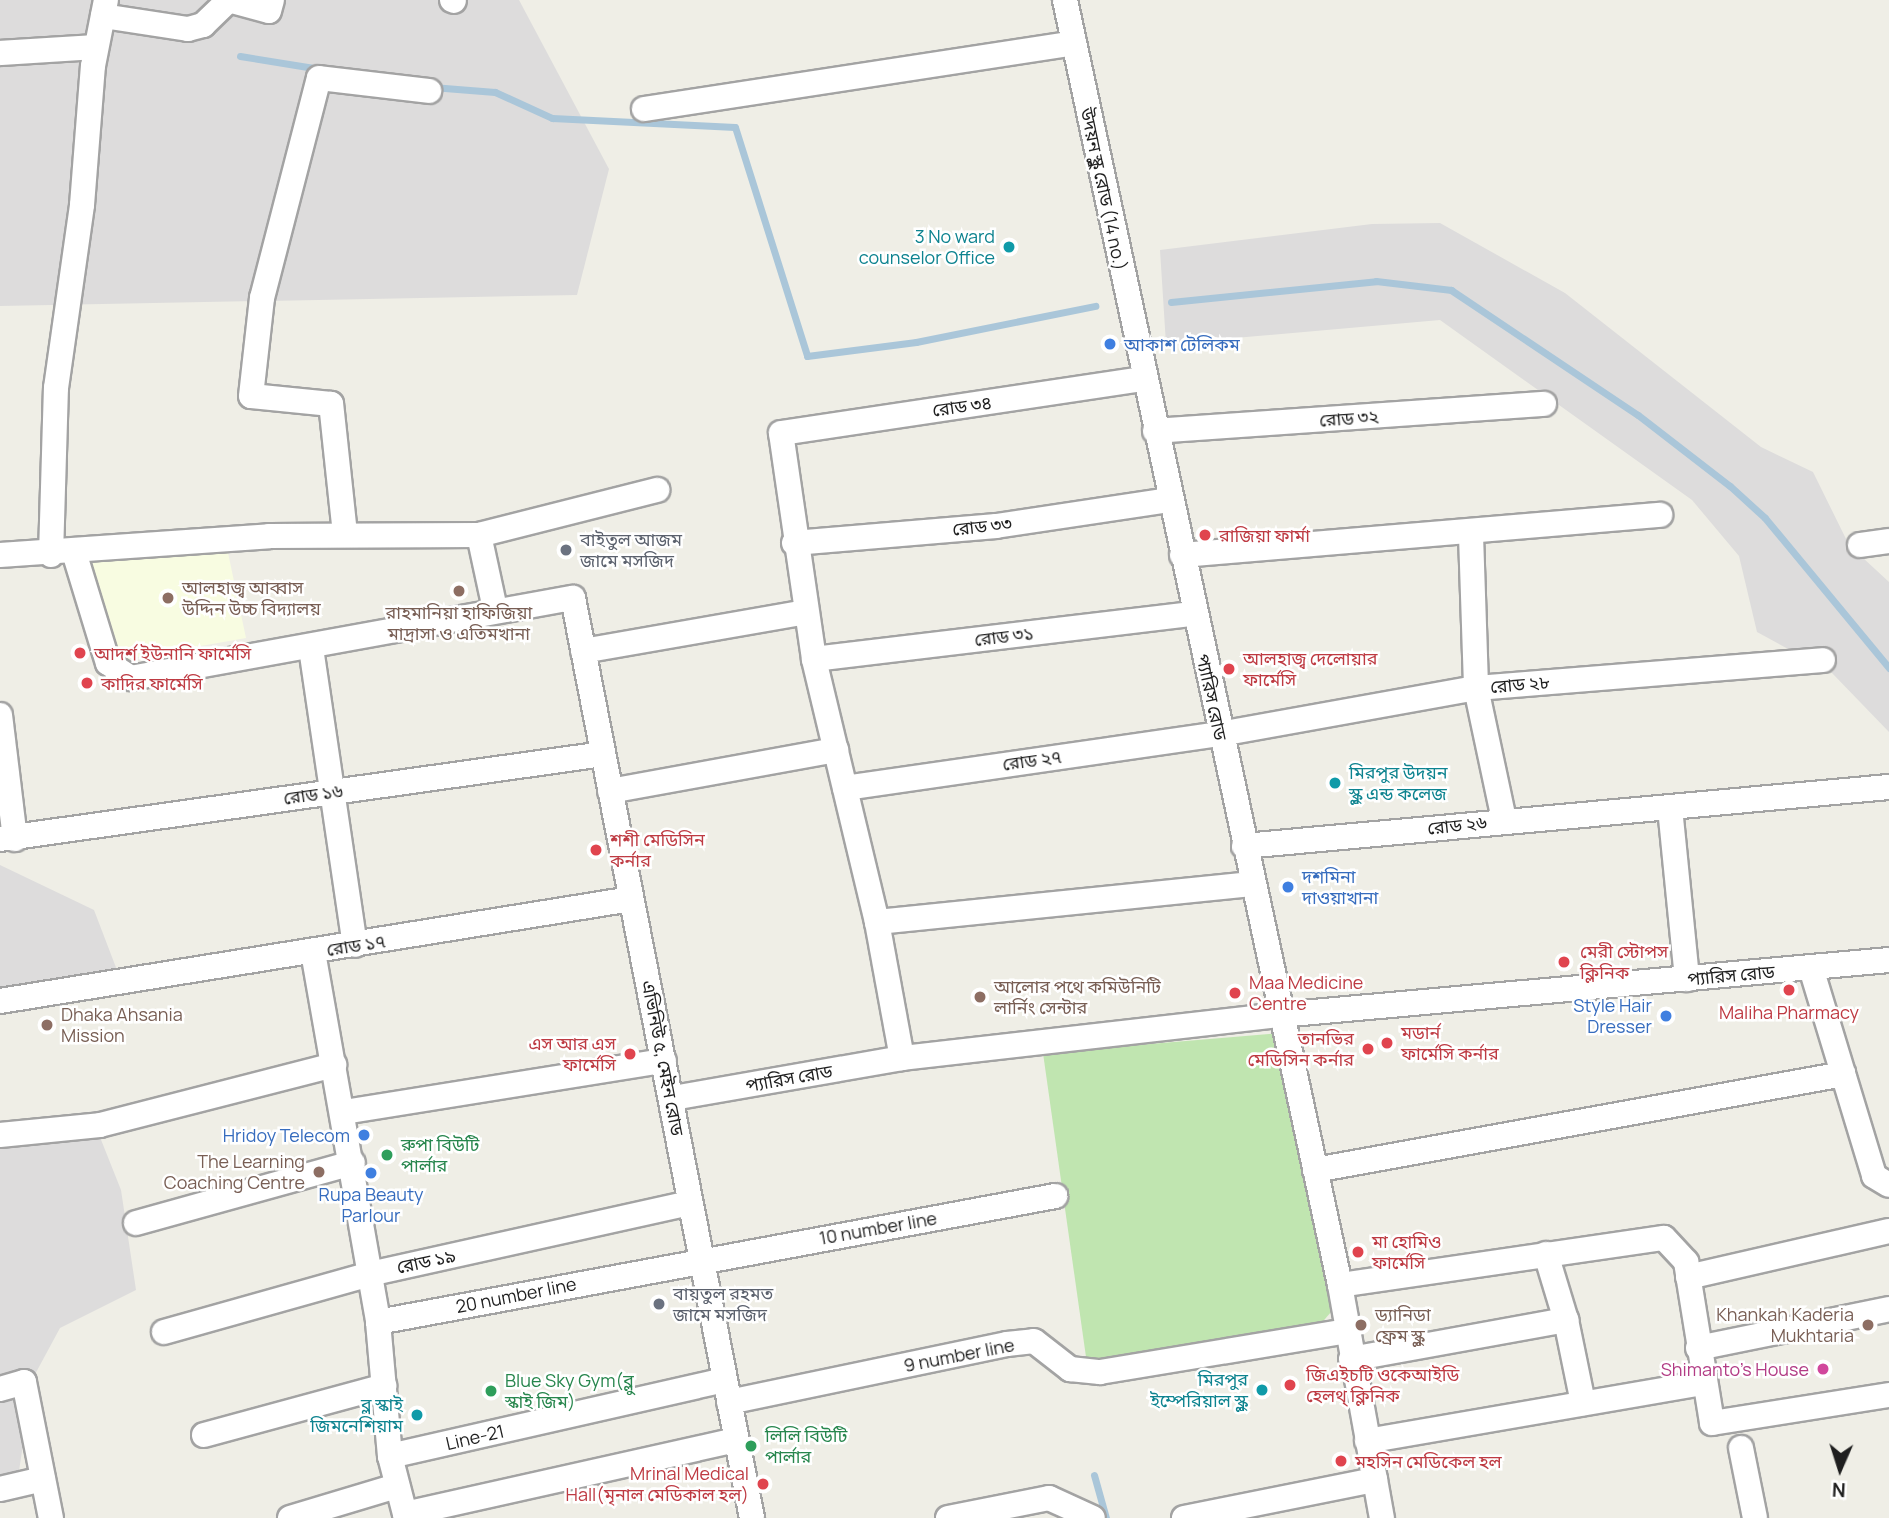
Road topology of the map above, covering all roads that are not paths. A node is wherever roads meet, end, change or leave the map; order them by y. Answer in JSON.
{"nodes":[{"id":1,"x":272,"y":0,"type":"edge"},
{"id":2,"x":1065,"y":0,"type":"edge"},
{"id":3,"x":228,"y":1,"type":"edge"},
{"id":4,"x":104,"y":8,"type":"edge"},
{"id":5,"x":1074,"y":43,"type":"junction"},
{"id":6,"x":96,"y":47,"type":"junction"},
{"id":7,"x":0,"y":53,"type":"edge"},
{"id":8,"x":429,"y":91,"type":"dead end"},
{"id":9,"x":644,"y":109,"type":"dead end"},
{"id":10,"x":1143,"y":379,"type":"junction"},
{"id":11,"x":1544,"y":404,"type":"dead end"},
{"id":12,"x":1155,"y":431,"type":"junction"},
{"id":13,"x":657,"y":490,"type":"dead end"},
{"id":14,"x":1170,"y":500,"type":"junction"},
{"id":15,"x":1660,"y":515,"type":"dead end"},
{"id":16,"x":345,"y":534,"type":"junction"},
{"id":17,"x":479,"y":535,"type":"junction"},
{"id":18,"x":1471,"y":535,"type":"junction"},
{"id":19,"x":1889,"y":541,"type":"edge"},
{"id":20,"x":794,"y":543,"type":"junction"},
{"id":21,"x":1860,"y":545,"type":"dead end"},
{"id":22,"x":62,"y":553,"type":"junction"},
{"id":23,"x":0,"y":555,"type":"edge"},
{"id":24,"x":1182,"y":555,"type":"junction"},
{"id":25,"x":495,"y":609,"type":"junction"},
{"id":26,"x":806,"y":612,"type":"junction"},
{"id":27,"x":1194,"y":614,"type":"junction"},
{"id":28,"x":311,"y":648,"type":"junction"},
{"id":29,"x":583,"y":651,"type":"junction"},
{"id":30,"x":814,"y":659,"type":"junction"},
{"id":31,"x":1823,"y":660,"type":"dead end"},
{"id":32,"x":1476,"y":688,"type":"junction"},
{"id":33,"x":0,"y":715,"type":"edge"},
{"id":34,"x":1220,"y":734,"type":"junction"},
{"id":35,"x":836,"y":750,"type":"junction"},
{"id":36,"x":603,"y":754,"type":"junction"},
{"id":37,"x":1889,"y":787,"type":"edge"},
{"id":38,"x":845,"y":788,"type":"junction"},
{"id":39,"x":331,"y":791,"type":"junction"},
{"id":40,"x":610,"y":791,"type":"junction"},
{"id":41,"x":1670,"y":808,"type":"junction"},
{"id":42,"x":1504,"y":820,"type":"junction"},
{"id":43,"x":13,"y":839,"type":"edge"},
{"id":44,"x":1244,"y":846,"type":"junction"},
{"id":45,"x":1252,"y":884,"type":"junction"},
{"id":46,"x":631,"y":899,"type":"junction"},
{"id":47,"x":877,"y":922,"type":"junction"},
{"id":48,"x":355,"y":945,"type":"junction"},
{"id":49,"x":313,"y":952,"type":"junction"},
{"id":50,"x":1889,"y":960,"type":"edge"},
{"id":51,"x":1811,"y":968,"type":"junction"},
{"id":52,"x":1687,"y":979,"type":"junction"},
{"id":53,"x":0,"y":1001,"type":"edge"},
{"id":54,"x":1280,"y":1015,"type":"junction"},
{"id":55,"x":902,"y":1058,"type":"junction"},
{"id":56,"x":664,"y":1061,"type":"junction"},
{"id":57,"x":334,"y":1065,"type":"junction"},
{"id":58,"x":1843,"y":1074,"type":"junction"},
{"id":59,"x":673,"y":1098,"type":"junction"},
{"id":60,"x":344,"y":1112,"type":"junction"},
{"id":61,"x":0,"y":1135,"type":"edge"},
{"id":62,"x":353,"y":1163,"type":"junction"},
{"id":63,"x":1315,"y":1170,"type":"junction"},
{"id":64,"x":1889,"y":1185,"type":"edge"},
{"id":65,"x":1055,"y":1196,"type":"dead end"},
{"id":66,"x":690,"y":1203,"type":"junction"},
{"id":67,"x":136,"y":1223,"type":"dead end"},
{"id":68,"x":1889,"y":1231,"type":"edge"},
{"id":69,"x":1546,"y":1254,"type":"junction"},
{"id":70,"x":701,"y":1259,"type":"junction"},
{"id":71,"x":374,"y":1273,"type":"junction"},
{"id":72,"x":1688,"y":1277,"type":"junction"},
{"id":73,"x":1340,"y":1285,"type":"junction"},
{"id":74,"x":1889,"y":1309,"type":"edge"},
{"id":75,"x":1566,"y":1320,"type":"junction"},
{"id":76,"x":378,"y":1322,"type":"junction"},
{"id":77,"x":1347,"y":1331,"type":"junction"},
{"id":78,"x":164,"y":1332,"type":"dead end"},
{"id":79,"x":1698,"y":1348,"type":"junction"},
{"id":80,"x":1351,"y":1359,"type":"junction"},
{"id":81,"x":1704,"y":1382,"type":"junction"},
{"id":82,"x":384,"y":1386,"type":"junction"},
{"id":83,"x":0,"y":1389,"type":"edge"},
{"id":84,"x":727,"y":1391,"type":"junction"},
{"id":85,"x":1889,"y":1395,"type":"edge"},
{"id":86,"x":1583,"y":1404,"type":"junction"},
{"id":87,"x":204,"y":1435,"type":"dead end"},
{"id":88,"x":736,"y":1440,"type":"junction"},
{"id":89,"x":1367,"y":1441,"type":"junction"},
{"id":90,"x":1741,"y":1448,"type":"dead end"},
{"id":91,"x":390,"y":1456,"type":"junction"},
{"id":92,"x":43,"y":1479,"type":"junction"},
{"id":93,"x":1375,"y":1480,"type":"junction"},
{"id":94,"x":397,"y":1486,"type":"junction"},
{"id":95,"x":0,"y":1489,"type":"edge"},
{"id":96,"x":405,"y":1516,"type":"edge"},
{"id":97,"x":51,"y":1518,"type":"edge"},
{"id":98,"x":290,"y":1518,"type":"edge"},
{"id":99,"x":751,"y":1518,"type":"edge"},
{"id":100,"x":948,"y":1518,"type":"edge"},
{"id":101,"x":1093,"y":1518,"type":"edge"},
{"id":102,"x":1184,"y":1518,"type":"edge"},
{"id":103,"x":1382,"y":1518,"type":"edge"},
{"id":104,"x":1755,"y":1518,"type":"edge"}],
"edges":[{"from":1,"to":3,"type":"street"},
{"from":2,"to":5,"type":"street","name":"উদয়ন স্কুল রোড (14 no.)"},
{"from":3,"to":4,"type":"street"},
{"from":4,"to":6,"type":"street"},
{"from":5,"to":9,"type":"street"},
{"from":5,"to":10,"type":"street","name":"উদয়ন স্কুল রোড (14 no.)"},
{"from":6,"to":7,"type":"street"},
{"from":6,"to":22,"type":"street"},
{"from":8,"to":16,"type":"street"},
{"from":10,"to":12,"type":"street","name":"প্যারিস রোড"},
{"from":10,"to":20,"type":"street","name":"রোড ৩৪"},
{"from":11,"to":12,"type":"street","name":"রোড ৩২"},
{"from":12,"to":14,"type":"street","name":"প্যারিস রোড"},
{"from":13,"to":17,"type":"street"},
{"from":14,"to":20,"type":"street","name":"রোড ৩৩"},
{"from":14,"to":24,"type":"street","name":"প্যারিস রোড"},
{"from":15,"to":18,"type":"street"},
{"from":16,"to":17,"type":"street"},
{"from":16,"to":22,"type":"street"},
{"from":17,"to":25,"type":"street"},
{"from":18,"to":24,"type":"street"},
{"from":18,"to":32,"type":"street"},
{"from":19,"to":21,"type":"street"},
{"from":20,"to":26,"type":"street"},
{"from":22,"to":23,"type":"street"},
{"from":22,"to":28,"type":"street"},
{"from":24,"to":27,"type":"street","name":"প্যারিস রোড"},
{"from":25,"to":28,"type":"street"},
{"from":25,"to":29,"type":"street","name":"এভিনিউ ৫, মেইন রোড"},
{"from":26,"to":29,"type":"street"},
{"from":26,"to":30,"type":"street"},
{"from":27,"to":30,"type":"street","name":"রোড ৩১"},
{"from":27,"to":34,"type":"street","name":"প্যারিস রোড"},
{"from":28,"to":39,"type":"street"},
{"from":29,"to":36,"type":"street","name":"এভিনিউ ৫, মেইন রোড"},
{"from":30,"to":35,"type":"street"},
{"from":31,"to":32,"type":"street","name":"রোড ২৮"},
{"from":32,"to":34,"type":"street","name":"রোড ২৮"},
{"from":32,"to":42,"type":"street"},
{"from":33,"to":43,"type":"street"},
{"from":34,"to":38,"type":"street","name":"রোড ২৭"},
{"from":34,"to":44,"type":"street","name":"প্যারিস রোড"},
{"from":35,"to":38,"type":"street"},
{"from":35,"to":40,"type":"street"},
{"from":36,"to":39,"type":"street","name":"রোড ১৬"},
{"from":36,"to":40,"type":"street","name":"এভিনিউ ৫, মেইন রোড"},
{"from":37,"to":41,"type":"street","name":"রোড ২৬"},
{"from":38,"to":47,"type":"street"},
{"from":39,"to":43,"type":"street","name":"রোড ১৬"},
{"from":39,"to":48,"type":"street"},
{"from":40,"to":46,"type":"street","name":"এভিনিউ ৫, মেইন রোড"},
{"from":41,"to":42,"type":"street","name":"রোড ২৬"},
{"from":41,"to":52,"type":"street"},
{"from":42,"to":44,"type":"street","name":"রোড ২৬"},
{"from":44,"to":45,"type":"street","name":"প্যারিস রোড"},
{"from":45,"to":47,"type":"street"},
{"from":45,"to":54,"type":"street","name":"প্যারিস রোড"},
{"from":46,"to":48,"type":"street","name":"রোড ১৭"},
{"from":46,"to":56,"type":"street","name":"এভিনিউ ৫, মেইন রোড"},
{"from":47,"to":55,"type":"street"},
{"from":48,"to":49,"type":"street","name":"রোড ১৭"},
{"from":49,"to":53,"type":"street","name":"রোড ১৭"},
{"from":49,"to":57,"type":"street"},
{"from":50,"to":51,"type":"street","name":"প্যারিস রোড"},
{"from":51,"to":52,"type":"street","name":"প্যারিস রোড"},
{"from":51,"to":58,"type":"street"},
{"from":52,"to":54,"type":"street","name":"প্যারিস রোড"},
{"from":54,"to":55,"type":"street","name":"প্যারিস রোড"},
{"from":54,"to":63,"type":"street","name":"প্যারিস রোড"},
{"from":55,"to":59,"type":"street","name":"প্যারিস রোড"},
{"from":56,"to":59,"type":"street","name":"এভিনিউ ৫, মেইন রোড"},
{"from":56,"to":60,"type":"street"},
{"from":57,"to":60,"type":"street"},
{"from":57,"to":61,"type":"street"},
{"from":58,"to":63,"type":"street"},
{"from":58,"to":64,"type":"street"},
{"from":59,"to":66,"type":"street","name":"এভিনিউ ৫, মেইন রোড"},
{"from":60,"to":62,"type":"street"},
{"from":62,"to":67,"type":"street"},
{"from":62,"to":71,"type":"street"},
{"from":63,"to":73,"type":"street","name":"প্যারিস রোড"},
{"from":65,"to":70,"type":"street","name":"10 number line"},
{"from":66,"to":70,"type":"street","name":"এভিনিউ ৫, মেইন রোড"},
{"from":66,"to":71,"type":"street","name":"রোড ১৯"},
{"from":68,"to":72,"type":"street"},
{"from":69,"to":72,"type":"street"},
{"from":69,"to":73,"type":"street"},
{"from":69,"to":75,"type":"street"},
{"from":70,"to":76,"type":"street","name":"20 number line"},
{"from":70,"to":84,"type":"street","name":"এভিনিউ ৫, মেইন রোড"},
{"from":71,"to":76,"type":"street"},
{"from":71,"to":78,"type":"street","name":"রোড ১৯"},
{"from":72,"to":79,"type":"street"},
{"from":73,"to":77,"type":"street","name":"প্যারিস রোড"},
{"from":74,"to":79,"type":"street"},
{"from":75,"to":80,"type":"street"},
{"from":75,"to":86,"type":"street"},
{"from":76,"to":82,"type":"street"},
{"from":77,"to":80,"type":"street","name":"প্যারিস রোড"},
{"from":77,"to":84,"type":"street","name":"9 number line"},
{"from":79,"to":81,"type":"street"},
{"from":80,"to":89,"type":"street","name":"প্যারিস রোড"},
{"from":81,"to":85,"type":"street"},
{"from":81,"to":86,"type":"street"},
{"from":82,"to":87,"type":"street"},
{"from":82,"to":91,"type":"street"},
{"from":83,"to":92,"type":"street"},
{"from":84,"to":88,"type":"street","name":"এভিনিউ ৫, মেইন রোড"},
{"from":84,"to":91,"type":"street","name":"Line-21"},
{"from":86,"to":89,"type":"street"},
{"from":88,"to":96,"type":"street"},
{"from":88,"to":99,"type":"street","name":"এভিনিউ ৫, মেইন রোড"},
{"from":89,"to":93,"type":"street","name":"প্যারিস রোড"},
{"from":90,"to":104,"type":"street"},
{"from":91,"to":94,"type":"street"},
{"from":92,"to":95,"type":"street"},
{"from":92,"to":97,"type":"street"},
{"from":93,"to":102,"type":"street"},
{"from":93,"to":103,"type":"street","name":"প্যারিস রোড"},
{"from":94,"to":96,"type":"street"},
{"from":94,"to":98,"type":"street"},
{"from":100,"to":101,"type":"street"}]}
